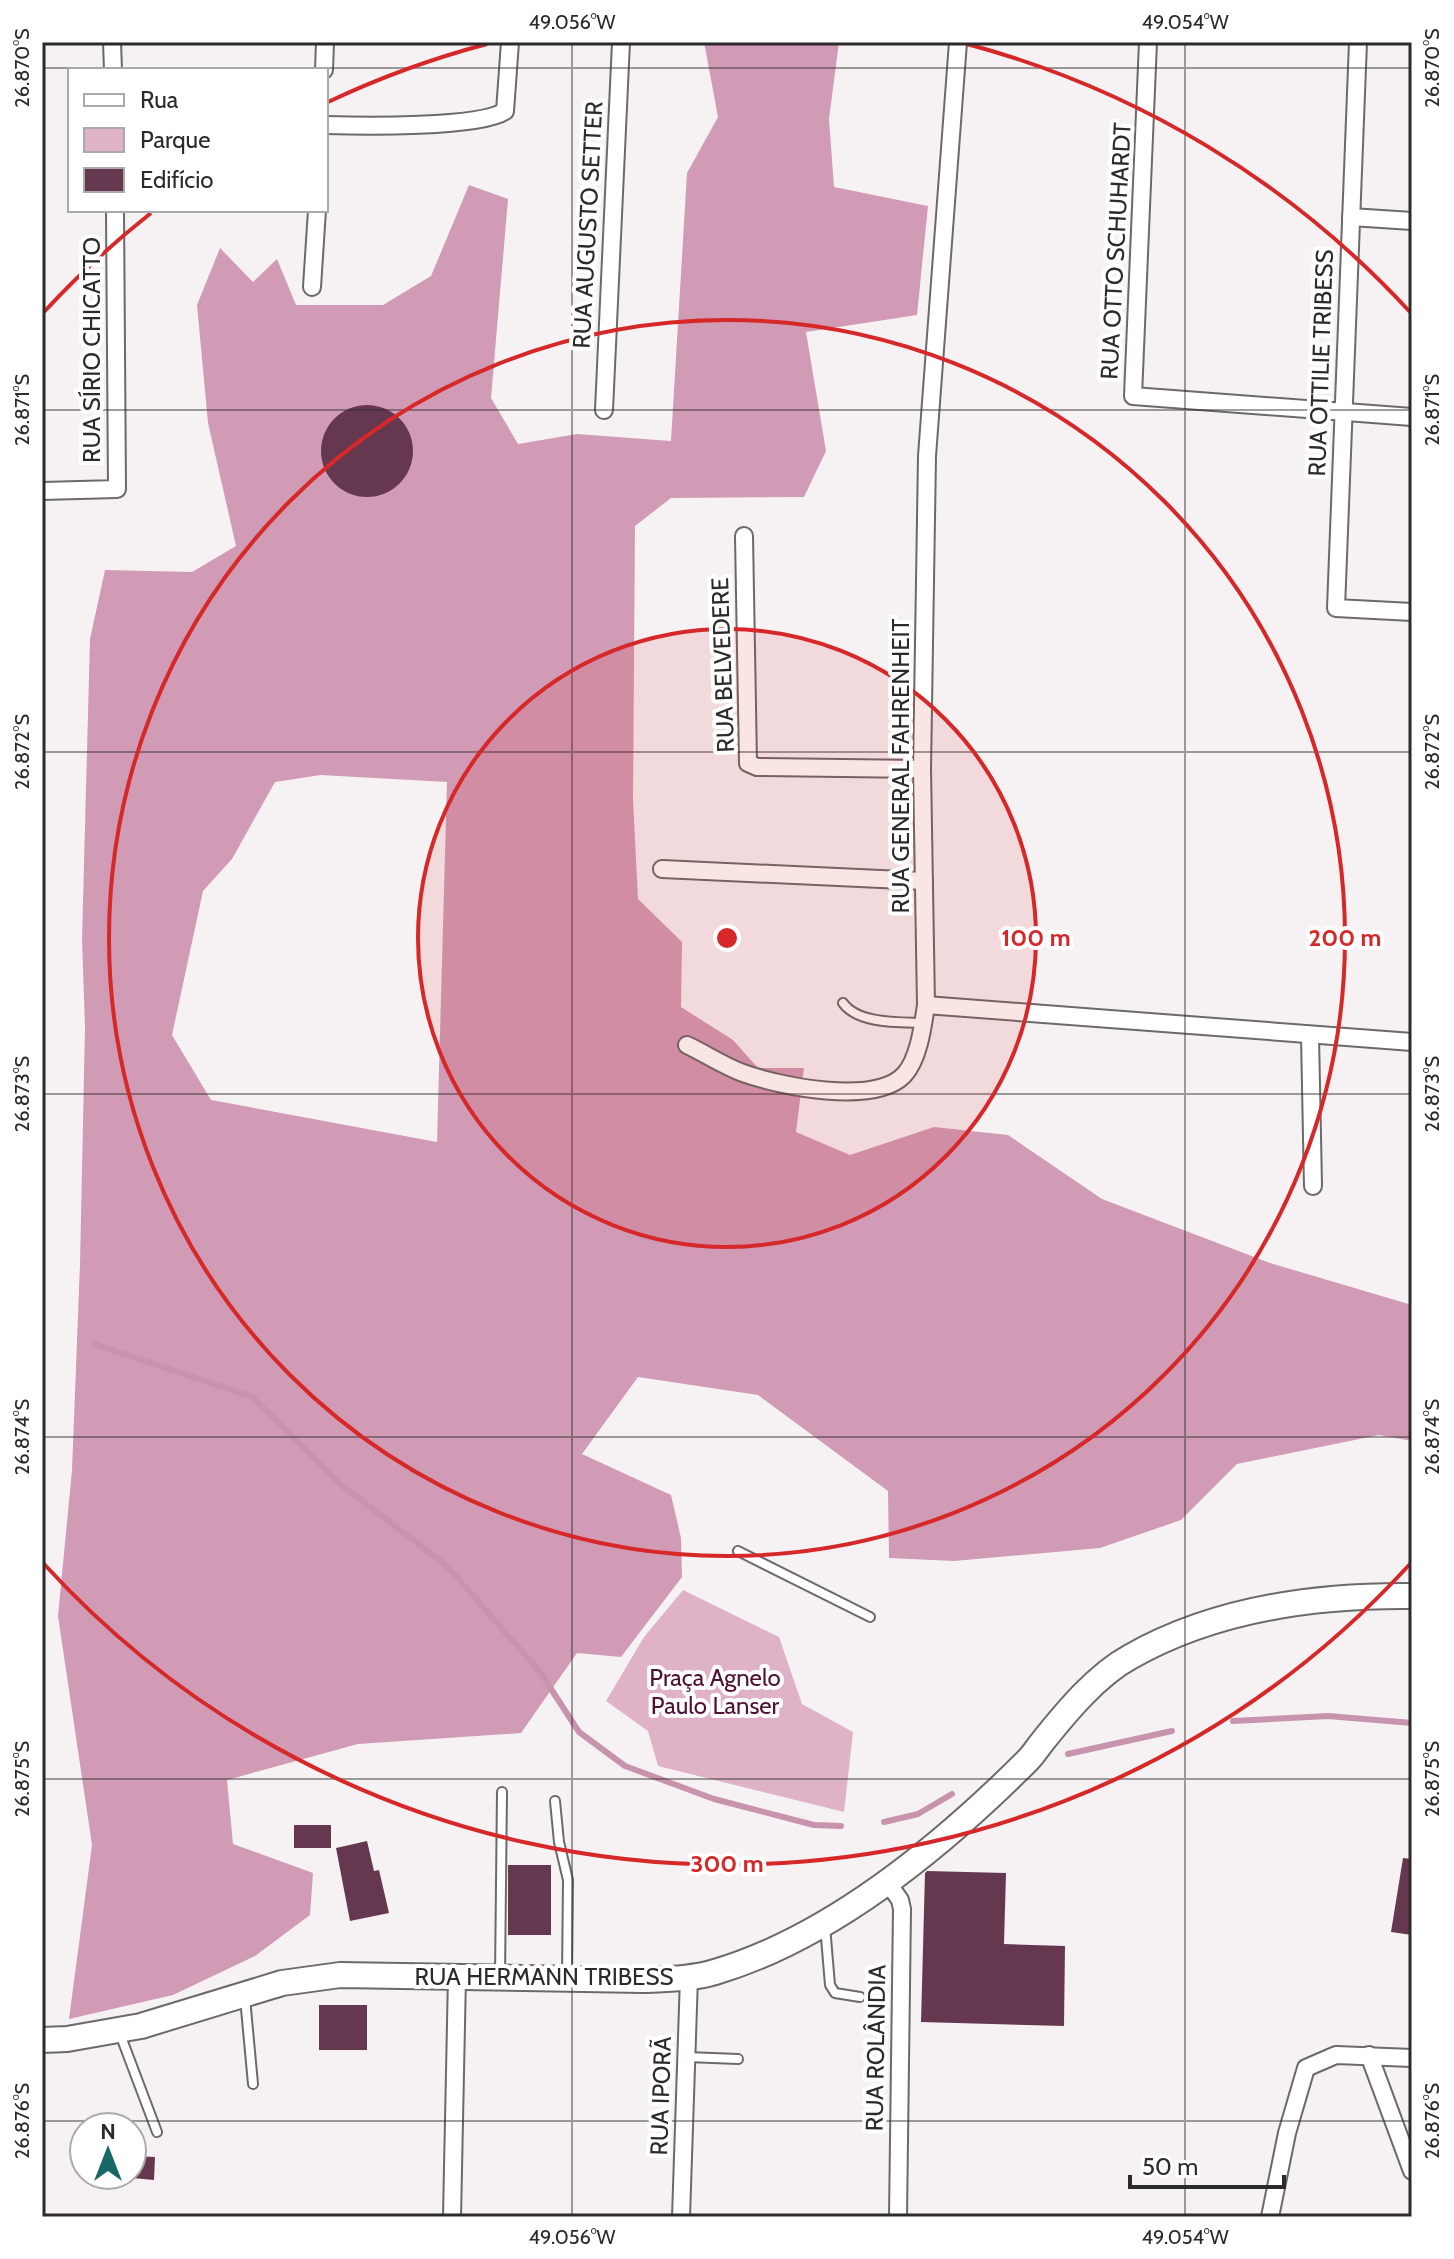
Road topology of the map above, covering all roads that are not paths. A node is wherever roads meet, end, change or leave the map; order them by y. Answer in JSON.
{"nodes":[{"id":1,"x":112,"y":42,"type":"edge"},
{"id":2,"x":325,"y":42,"type":"edge"},
{"id":3,"x":510,"y":42,"type":"edge"},
{"id":4,"x":621,"y":42,"type":"edge"},
{"id":5,"x":958,"y":42,"type":"edge"},
{"id":6,"x":1148,"y":42,"type":"edge"},
{"id":7,"x":1358,"y":42,"type":"edge"},
{"id":8,"x":113,"y":68,"type":"edge"},
{"id":9,"x":324,"y":68,"type":"edge"},
{"id":10,"x":328,"y":125,"type":"edge"},
{"id":11,"x":115,"y":212,"type":"edge"},
{"id":12,"x":317,"y":212,"type":"edge"},
{"id":13,"x":1351,"y":217,"type":"junction"},
{"id":14,"x":1412,"y":221,"type":"edge"},
{"id":15,"x":312,"y":287,"type":"dead end"},
{"id":16,"x":604,"y":410,"type":"dead end"},
{"id":17,"x":1343,"y":413,"type":"junction"},
{"id":18,"x":1412,"y":417,"type":"edge"},
{"id":19,"x":42,"y":491,"type":"edge"},
{"id":20,"x":744,"y":536,"type":"dead end"},
{"id":21,"x":1412,"y":612,"type":"edge"},
{"id":22,"x":922,"y":769,"type":"junction"},
{"id":23,"x":662,"y":869,"type":"dead end"},
{"id":24,"x":924,"y":881,"type":"junction"},
{"id":25,"x":843,"y":1003,"type":"dead end"},
{"id":26,"x":926,"y":1005,"type":"junction"},
{"id":27,"x":923,"y":1024,"type":"junction"},
{"id":28,"x":1310,"y":1036,"type":"junction"},
{"id":29,"x":1412,"y":1042,"type":"edge"},
{"id":30,"x":687,"y":1045,"type":"dead end"},
{"id":31,"x":1313,"y":1186,"type":"dead end"},
{"id":32,"x":738,"y":1551,"type":"dead end"},
{"id":33,"x":1412,"y":1596,"type":"edge"},
{"id":34,"x":870,"y":1617,"type":"dead end"},
{"id":35,"x":502,"y":1792,"type":"dead end"},
{"id":36,"x":555,"y":1801,"type":"dead end"},
{"id":37,"x":888,"y":1883,"type":"junction"},
{"id":38,"x":825,"y":1921,"type":"junction"},
{"id":39,"x":457,"y":1976,"type":"junction"},
{"id":40,"x":500,"y":1977,"type":"junction"},
{"id":41,"x":689,"y":1977,"type":"junction"},
{"id":42,"x":567,"y":1979,"type":"junction"},
{"id":43,"x":244,"y":1994,"type":"junction"},
{"id":44,"x":860,"y":1997,"type":"dead end"},
{"id":45,"x":118,"y":2030,"type":"junction"},
{"id":46,"x":42,"y":2040,"type":"edge"},
{"id":47,"x":1369,"y":2055,"type":"junction"},
{"id":48,"x":686,"y":2057,"type":"junction"},
{"id":49,"x":1412,"y":2058,"type":"edge"},
{"id":50,"x":738,"y":2059,"type":"dead end"},
{"id":51,"x":253,"y":2084,"type":"dead end"},
{"id":52,"x":157,"y":2132,"type":"dead end"},
{"id":53,"x":1412,"y":2171,"type":"edge"},
{"id":54,"x":452,"y":2217,"type":"edge"},
{"id":55,"x":681,"y":2217,"type":"edge"},
{"id":56,"x":898,"y":2217,"type":"edge"},
{"id":57,"x":1270,"y":2217,"type":"edge"}],
"edges":[{"from":1,"to":8,"type":"street"},
{"from":2,"to":9,"type":"street"},
{"from":3,"to":10,"type":"street"},
{"from":4,"to":16,"type":"street","name":"RUA AUGUSTO SETTER"},
{"from":5,"to":22,"type":"street","name":"RUA GENERAL FAHRENHEIT"},
{"from":6,"to":17,"type":"street","name":"RUA OTTO SCHUHARDT"},
{"from":7,"to":13,"type":"street","name":"RUA OTTILIE TRIBESS"},
{"from":11,"to":19,"type":"street","name":"RUA SÍRIO CHICATTO"},
{"from":12,"to":15,"type":"street"},
{"from":13,"to":14,"type":"street"},
{"from":13,"to":17,"type":"street","name":"RUA OTTILIE TRIBESS"},
{"from":17,"to":18,"type":"street"},
{"from":17,"to":21,"type":"street","name":"RUA OTTILIE TRIBESS"},
{"from":20,"to":22,"type":"street","name":"RUA BELVEDERE"},
{"from":22,"to":24,"type":"street","name":"RUA GENERAL FAHRENHEIT"},
{"from":23,"to":24,"type":"street"},
{"from":24,"to":26,"type":"street","name":"RUA GENERAL FAHRENHEIT"},
{"from":25,"to":27,"type":"lane"},
{"from":26,"to":27,"type":"street","name":"RUA GENERAL FAHRENHEIT"},
{"from":26,"to":28,"type":"street"},
{"from":27,"to":30,"type":"street","name":"RUA GENERAL FAHRENHEIT"},
{"from":28,"to":29,"type":"street"},
{"from":28,"to":31,"type":"street"},
{"from":32,"to":34,"type":"lane"},
{"from":33,"to":37,"type":"main road","name":"RUA HERMANN TRIBESS"},
{"from":35,"to":40,"type":"lane"},
{"from":36,"to":42,"type":"lane"},
{"from":37,"to":38,"type":"main road","name":"RUA HERMANN TRIBESS"},
{"from":37,"to":56,"type":"street","name":"RUA ROLÂNDIA"},
{"from":38,"to":41,"type":"main road","name":"RUA HERMANN TRIBESS"},
{"from":38,"to":44,"type":"lane"},
{"from":39,"to":40,"type":"main road","name":"RUA HERMANN TRIBESS"},
{"from":39,"to":43,"type":"main road","name":"RUA HERMANN TRIBESS"},
{"from":39,"to":54,"type":"street"},
{"from":40,"to":42,"type":"main road","name":"RUA HERMANN TRIBESS"},
{"from":41,"to":42,"type":"main road","name":"RUA HERMANN TRIBESS"},
{"from":41,"to":48,"type":"street","name":"RUA IPORÃ"},
{"from":43,"to":45,"type":"main road","name":"RUA HERMANN TRIBESS"},
{"from":43,"to":51,"type":"lane"},
{"from":45,"to":46,"type":"main road","name":"RUA HERMANN TRIBESS"},
{"from":45,"to":52,"type":"lane"},
{"from":47,"to":49,"type":"street"},
{"from":47,"to":53,"type":"street"},
{"from":47,"to":57,"type":"street"},
{"from":48,"to":50,"type":"lane"},
{"from":48,"to":55,"type":"street","name":"RUA IPORÃ"}]}
